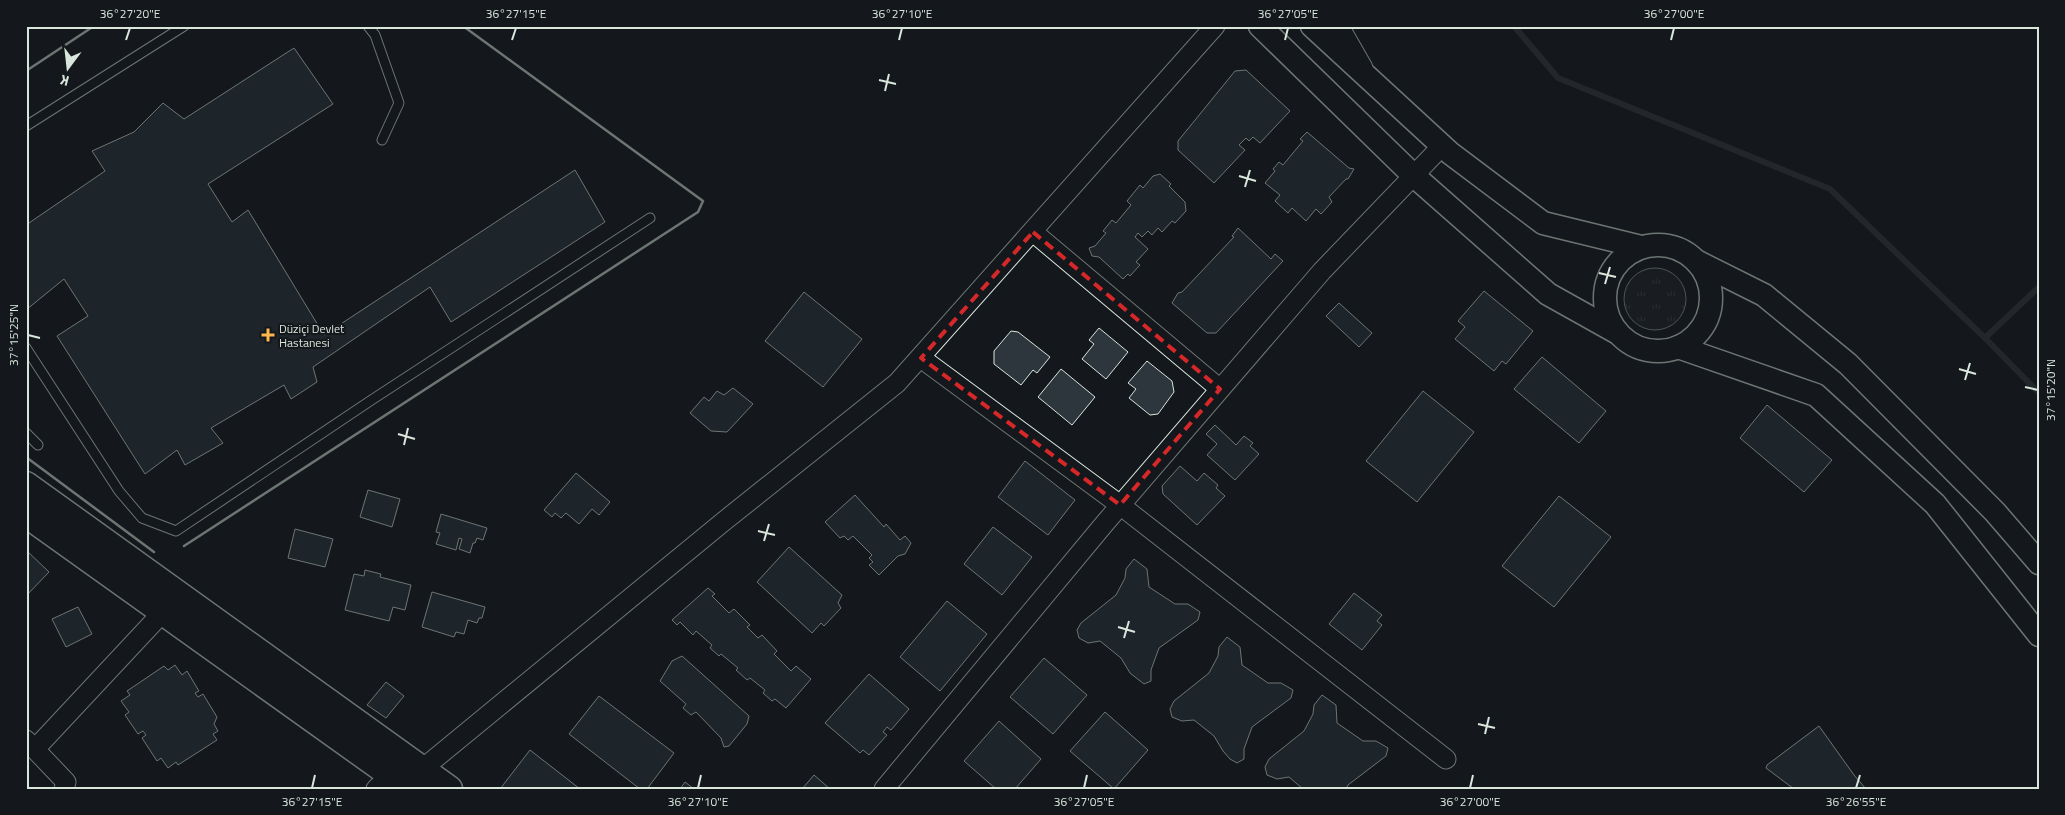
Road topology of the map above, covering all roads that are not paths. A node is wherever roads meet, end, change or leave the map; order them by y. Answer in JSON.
{"nodes":[{"id":1,"x":184,"y":26,"type":"edge"},
{"id":2,"x":368,"y":26,"type":"edge"},
{"id":3,"x":1215,"y":26,"type":"edge"},
{"id":4,"x":1260,"y":26,"type":"edge"},
{"id":5,"x":1312,"y":26,"type":"edge"},
{"id":6,"x":1339,"y":26,"type":"edge"},
{"id":7,"x":1370,"y":80,"type":"junction"},
{"id":8,"x":26,"y":126,"type":"edge"},
{"id":9,"x":382,"y":140,"type":"dead end"},
{"id":10,"x":1442,"y":146,"type":"junction"},
{"id":11,"x":1413,"y":175,"type":"junction"},
{"id":12,"x":650,"y":218,"type":"dead end"},
{"id":13,"x":1033,"y":232,"type":"junction"},
{"id":14,"x":1641,"y":247,"type":"junction"},
{"id":15,"x":1696,"y":261,"type":"junction"},
{"id":16,"x":1616,"y":332,"type":"junction"},
{"id":17,"x":26,"y":348,"type":"edge"},
{"id":18,"x":1678,"y":348,"type":"junction"},
{"id":19,"x":920,"y":358,"type":"junction"},
{"id":20,"x":1220,"y":389,"type":"junction"},
{"id":21,"x":26,"y":433,"type":"edge"},
{"id":22,"x":38,"y":445,"type":"dead end"},
{"id":23,"x":26,"y":485,"type":"edge"},
{"id":24,"x":1120,"y":505,"type":"junction"},
{"id":25,"x":26,"y":514,"type":"edge"},
{"id":26,"x":2039,"y":563,"type":"edge"},
{"id":27,"x":163,"y":612,"type":"junction"},
{"id":28,"x":2039,"y":635,"type":"edge"},
{"id":29,"x":30,"y":744,"type":"edge"},
{"id":30,"x":1446,"y":760,"type":"dead end"},
{"id":31,"x":400,"y":781,"type":"edge"},
{"id":32,"x":64,"y":789,"type":"edge"},
{"id":33,"x":449,"y":789,"type":"edge"},
{"id":34,"x":884,"y":789,"type":"edge"}],
"edges":[{"from":1,"to":8,"type":"lane"},
{"from":2,"to":9,"type":"lane"},
{"from":3,"to":13,"type":"street"},
{"from":4,"to":11,"type":"street"},
{"from":5,"to":7,"type":"street"},
{"from":6,"to":7,"type":"street"},
{"from":7,"to":10,"type":"street"},
{"from":10,"to":11,"type":"street"},
{"from":10,"to":14,"type":"street"},
{"from":11,"to":16,"type":"street"},
{"from":11,"to":20,"type":"street"},
{"from":12,"to":17,"type":"lane"},
{"from":13,"to":19,"type":"street"},
{"from":13,"to":20,"type":"street"},
{"from":14,"to":15,"type":"street"},
{"from":14,"to":16,"type":"street"},
{"from":15,"to":18,"type":"street"},
{"from":15,"to":26,"type":"street"},
{"from":16,"to":18,"type":"street"},
{"from":18,"to":28,"type":"street"},
{"from":19,"to":24,"type":"street"},
{"from":19,"to":31,"type":"street"},
{"from":20,"to":24,"type":"street"},
{"from":21,"to":22,"type":"lane"},
{"from":23,"to":31,"type":"main road"},
{"from":24,"to":30,"type":"street"},
{"from":24,"to":34,"type":"street"},
{"from":25,"to":27,"type":"main road"},
{"from":27,"to":29,"type":"street"},
{"from":27,"to":31,"type":"main road"},
{"from":29,"to":32,"type":"street"},
{"from":31,"to":33,"type":"main road"}]}
